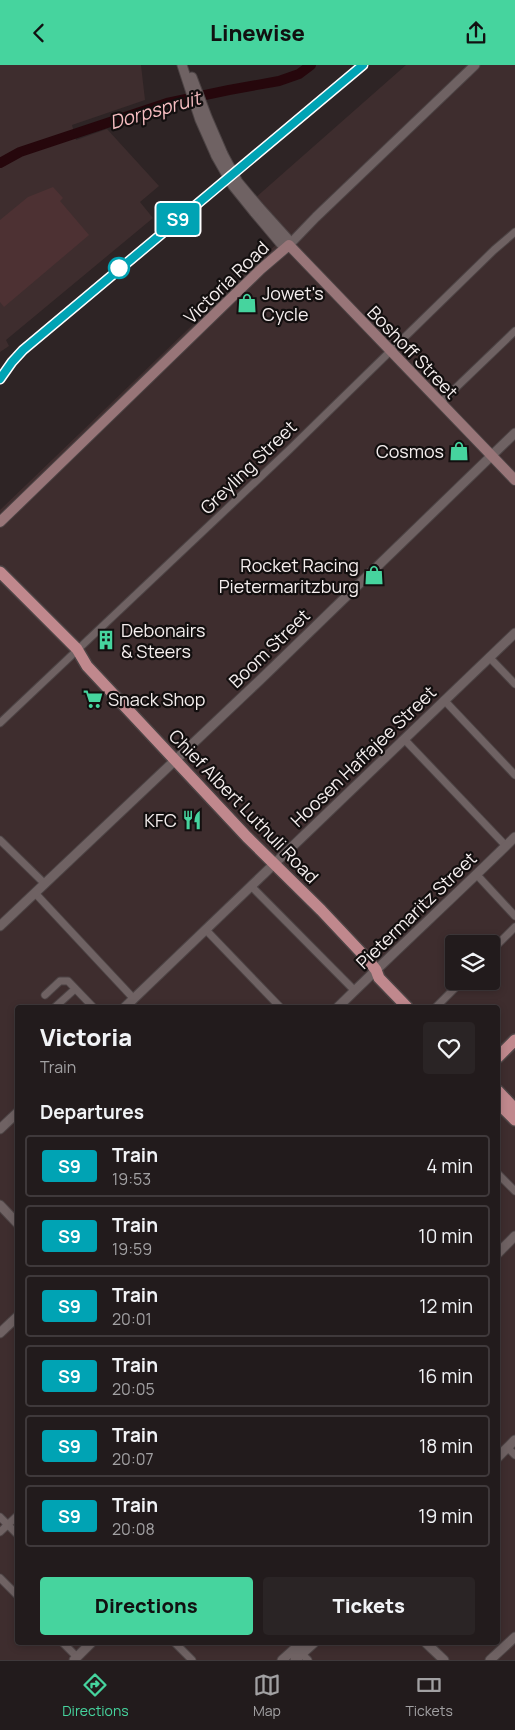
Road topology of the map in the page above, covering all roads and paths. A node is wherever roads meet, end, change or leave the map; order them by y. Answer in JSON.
{"nodes":[{"id":1,"x":182,"y":65,"type":"edge"},
{"id":2,"x":188,"y":65,"type":"edge"},
{"id":3,"x":475,"y":65,"type":"edge"},
{"id":4,"x":190,"y":81,"type":"junction"},
{"id":5,"x":515,"y":231,"type":"edge"},
{"id":6,"x":286,"y":243,"type":"junction"},
{"id":7,"x":515,"y":331,"type":"edge"},
{"id":8,"x":390,"y":350,"type":"junction"},
{"id":9,"x":440,"y":403,"type":"junction"},
{"id":10,"x":515,"y":433,"type":"edge"},
{"id":11,"x":491,"y":455,"type":"junction"},
{"id":12,"x":515,"y":480,"type":"edge"},
{"id":13,"x":0,"y":522,"type":"edge"},
{"id":14,"x":0,"y":573,"type":"edge"},
{"id":15,"x":0,"y":582,"type":"edge"},
{"id":16,"x":515,"y":633,"type":"edge"},
{"id":17,"x":74,"y":652,"type":"junction"},
{"id":18,"x":489,"y":657,"type":"junction"},
{"id":19,"x":515,"y":684,"type":"edge"},
{"id":20,"x":444,"y":700,"type":"junction"},
{"id":21,"x":0,"y":723,"type":"edge"},
{"id":22,"x":404,"y":739,"type":"junction"},
{"id":23,"x":175,"y":760,"type":"junction"},
{"id":24,"x":515,"y":775,"type":"edge"},
{"id":25,"x":515,"y":837,"type":"edge"},
{"id":26,"x":0,"y":840,"type":"edge"},
{"id":27,"x":506,"y":846,"type":"junction"},
{"id":28,"x":274,"y":864,"type":"junction"},
{"id":29,"x":477,"y":875,"type":"junction"},
{"id":30,"x":45,"y":884,"type":"junction"},
{"id":31,"x":251,"y":886,"type":"junction"},
{"id":32,"x":34,"y":893,"type":"junction"},
{"id":33,"x":515,"y":916,"type":"edge"},
{"id":34,"x":0,"y":926,"type":"edge"},
{"id":35,"x":515,"y":927,"type":"edge"},
{"id":36,"x":206,"y":930,"type":"junction"},
{"id":37,"x":500,"y":942,"type":"edge"},
{"id":38,"x":376,"y":970,"type":"junction"},
{"id":39,"x":75,"y":989,"type":"junction"},
{"id":40,"x":453,"y":990,"type":"edge"},
{"id":41,"x":355,"y":991,"type":"junction"},
{"id":42,"x":45,"y":995,"type":"dead end"},
{"id":43,"x":134,"y":999,"type":"junction"},
{"id":44,"x":57,"y":1005,"type":"edge"},
{"id":45,"x":91,"y":1005,"type":"edge"},
{"id":46,"x":127,"y":1005,"type":"edge"},
{"id":47,"x":278,"y":1005,"type":"edge"},
{"id":48,"x":340,"y":1005,"type":"edge"},
{"id":49,"x":405,"y":1005,"type":"edge"},
{"id":50,"x":415,"y":1005,"type":"edge"},
{"id":51,"x":438,"y":1005,"type":"edge"},
{"id":52,"x":515,"y":1030,"type":"edge"},
{"id":53,"x":515,"y":1040,"type":"edge"},
{"id":54,"x":500,"y":1045,"type":"edge"},
{"id":55,"x":500,"y":1055,"type":"edge"},
{"id":56,"x":500,"y":1093,"type":"edge"},
{"id":57,"x":500,"y":1105,"type":"edge"},
{"id":58,"x":515,"y":1109,"type":"edge"},
{"id":59,"x":15,"y":1115,"type":"edge"},
{"id":60,"x":515,"y":1121,"type":"edge"},
{"id":61,"x":0,"y":1129,"type":"edge"},
{"id":62,"x":500,"y":1176,"type":"edge"},
{"id":63,"x":515,"y":1191,"type":"edge"},
{"id":64,"x":0,"y":1205,"type":"edge"},
{"id":65,"x":15,"y":1221,"type":"edge"},
{"id":66,"x":515,"y":1236,"type":"edge"},
{"id":67,"x":500,"y":1251,"type":"edge"},
{"id":68,"x":15,"y":1319,"type":"edge"},
{"id":69,"x":0,"y":1333,"type":"edge"},
{"id":70,"x":515,"y":1440,"type":"edge"},
{"id":71,"x":508,"y":1447,"type":"junction"},
{"id":72,"x":500,"y":1455,"type":"edge"},
{"id":73,"x":515,"y":1455,"type":"edge"},
{"id":74,"x":0,"y":1517,"type":"edge"},
{"id":75,"x":15,"y":1518,"type":"edge"},
{"id":76,"x":8,"y":1524,"type":"junction"},
{"id":77,"x":0,"y":1532,"type":"edge"},
{"id":78,"x":15,"y":1532,"type":"edge"},
{"id":79,"x":0,"y":1578,"type":"edge"},
{"id":80,"x":15,"y":1593,"type":"edge"},
{"id":81,"x":515,"y":1637,"type":"edge"},
{"id":82,"x":64,"y":1645,"type":"edge"},
{"id":83,"x":89,"y":1645,"type":"edge"},
{"id":84,"x":177,"y":1645,"type":"edge"},
{"id":85,"x":299,"y":1645,"type":"edge"},
{"id":86,"x":312,"y":1645,"type":"edge"},
{"id":87,"x":428,"y":1645,"type":"edge"},
{"id":88,"x":302,"y":1658,"type":"edge"},
{"id":89,"x":75,"y":1659,"type":"edge"},
{"id":90,"x":192,"y":1660,"type":"edge"},
{"id":91,"x":282,"y":1660,"type":"edge"},
{"id":92,"x":444,"y":1660,"type":"edge"},
{"id":93,"x":490,"y":1660,"type":"edge"}],
"edges":[{"from":1,"to":4,"type":"street"},
{"from":2,"to":4,"type":"street"},
{"from":3,"to":6,"type":"street","name":"Victoria Road"},
{"from":4,"to":6,"type":"street","bridge":true},
{"from":5,"to":8,"type":"street","name":"Greyling Street"},
{"from":6,"to":8,"type":"main road","name":"Boshoff Street"},
{"from":6,"to":13,"type":"main road","name":"Victoria Road"},
{"from":7,"to":9,"type":"street"},
{"from":8,"to":9,"type":"main road","name":"Boshoff Street"},
{"from":8,"to":17,"type":"street","name":"Greyling Street"},
{"from":9,"to":11,"type":"main road","name":"Boshoff Street"},
{"from":10,"to":11,"type":"street","name":"Boom Street"},
{"from":11,"to":12,"type":"main road","name":"Boshoff Street"},
{"from":11,"to":23,"type":"street","name":"Boom Street"},
{"from":14,"to":17,"type":"main road","name":"Chief Albert Luthuli Road"},
{"from":15,"to":17,"type":"main road","name":"Chief Albert Luthuli Road"},
{"from":16,"to":18,"type":"street","name":"Hoosen Haffajee Street"},
{"from":17,"to":21,"type":"street","name":"Greyling Street"},
{"from":17,"to":23,"type":"main road","name":"Chief Albert Luthuli Road"},
{"from":18,"to":19,"type":"street"},
{"from":18,"to":20,"type":"street","name":"Hoosen Haffajee Street"},
{"from":20,"to":22,"type":"street","name":"Hoosen Haffajee Street"},
{"from":20,"to":24,"type":"street"},
{"from":22,"to":27,"type":"street"},
{"from":22,"to":28,"type":"street","name":"Hoosen Haffajee Street"},
{"from":23,"to":28,"type":"main road","name":"Chief Albert Luthuli Road"},
{"from":23,"to":30,"type":"street","name":"Boom Street"},
{"from":25,"to":27,"type":"street","name":"Pietermaritz Street"},
{"from":26,"to":30,"type":"street"},
{"from":27,"to":29,"type":"street","name":"Pietermaritz Street"},
{"from":28,"to":31,"type":"street","name":"Hoosen Haffajee Street"},
{"from":28,"to":38,"type":"main road","name":"Chief Albert Luthuli Road"},
{"from":29,"to":33,"type":"street"},
{"from":29,"to":38,"type":"street","name":"Pietermaritz Street"},
{"from":30,"to":32,"type":"street","name":"Boom Street"},
{"from":31,"to":36,"type":"street","name":"Hoosen Haffajee Street"},
{"from":31,"to":41,"type":"street"},
{"from":32,"to":34,"type":"street","name":"Boom Street"},
{"from":32,"to":43,"type":"street"},
{"from":35,"to":37,"type":"street"},
{"from":36,"to":43,"type":"street","name":"Hoosen Haffajee Street"},
{"from":36,"to":47,"type":"street"},
{"from":38,"to":41,"type":"street","name":"Pietermaritz Street"},
{"from":38,"to":49,"type":"main road","name":"Chief Albert Luthuli Road"},
{"from":38,"to":50,"type":"main road","name":"Chief Albert Luthuli Road"},
{"from":39,"to":42,"type":"street"},
{"from":39,"to":44,"type":"street"},
{"from":39,"to":45,"type":"street"},
{"from":40,"to":51,"type":"street"},
{"from":41,"to":48,"type":"street","name":"Pietermaritz Street"},
{"from":43,"to":46,"type":"street","name":"Hoosen Haffajee Street"},
{"from":52,"to":54,"type":"main road"},
{"from":53,"to":55,"type":"main road"},
{"from":56,"to":58,"type":"main road"},
{"from":57,"to":60,"type":"main road"},
{"from":59,"to":61,"type":"street"},
{"from":62,"to":63,"type":"street"},
{"from":64,"to":65,"type":"street"},
{"from":66,"to":67,"type":"street"},
{"from":68,"to":69,"type":"street"},
{"from":70,"to":71,"type":"street"},
{"from":71,"to":72,"type":"street"},
{"from":71,"to":73,"type":"street"},
{"from":74,"to":76,"type":"street"},
{"from":75,"to":76,"type":"street"},
{"from":76,"to":77,"type":"street"},
{"from":76,"to":78,"type":"street"},
{"from":79,"to":80,"type":"street"},
{"from":81,"to":93,"type":"street"},
{"from":82,"to":89,"type":"street"},
{"from":83,"to":89,"type":"street"},
{"from":84,"to":90,"type":"street"},
{"from":85,"to":91,"type":"street"},
{"from":86,"to":88,"type":"street"},
{"from":87,"to":92,"type":"street"}]}
